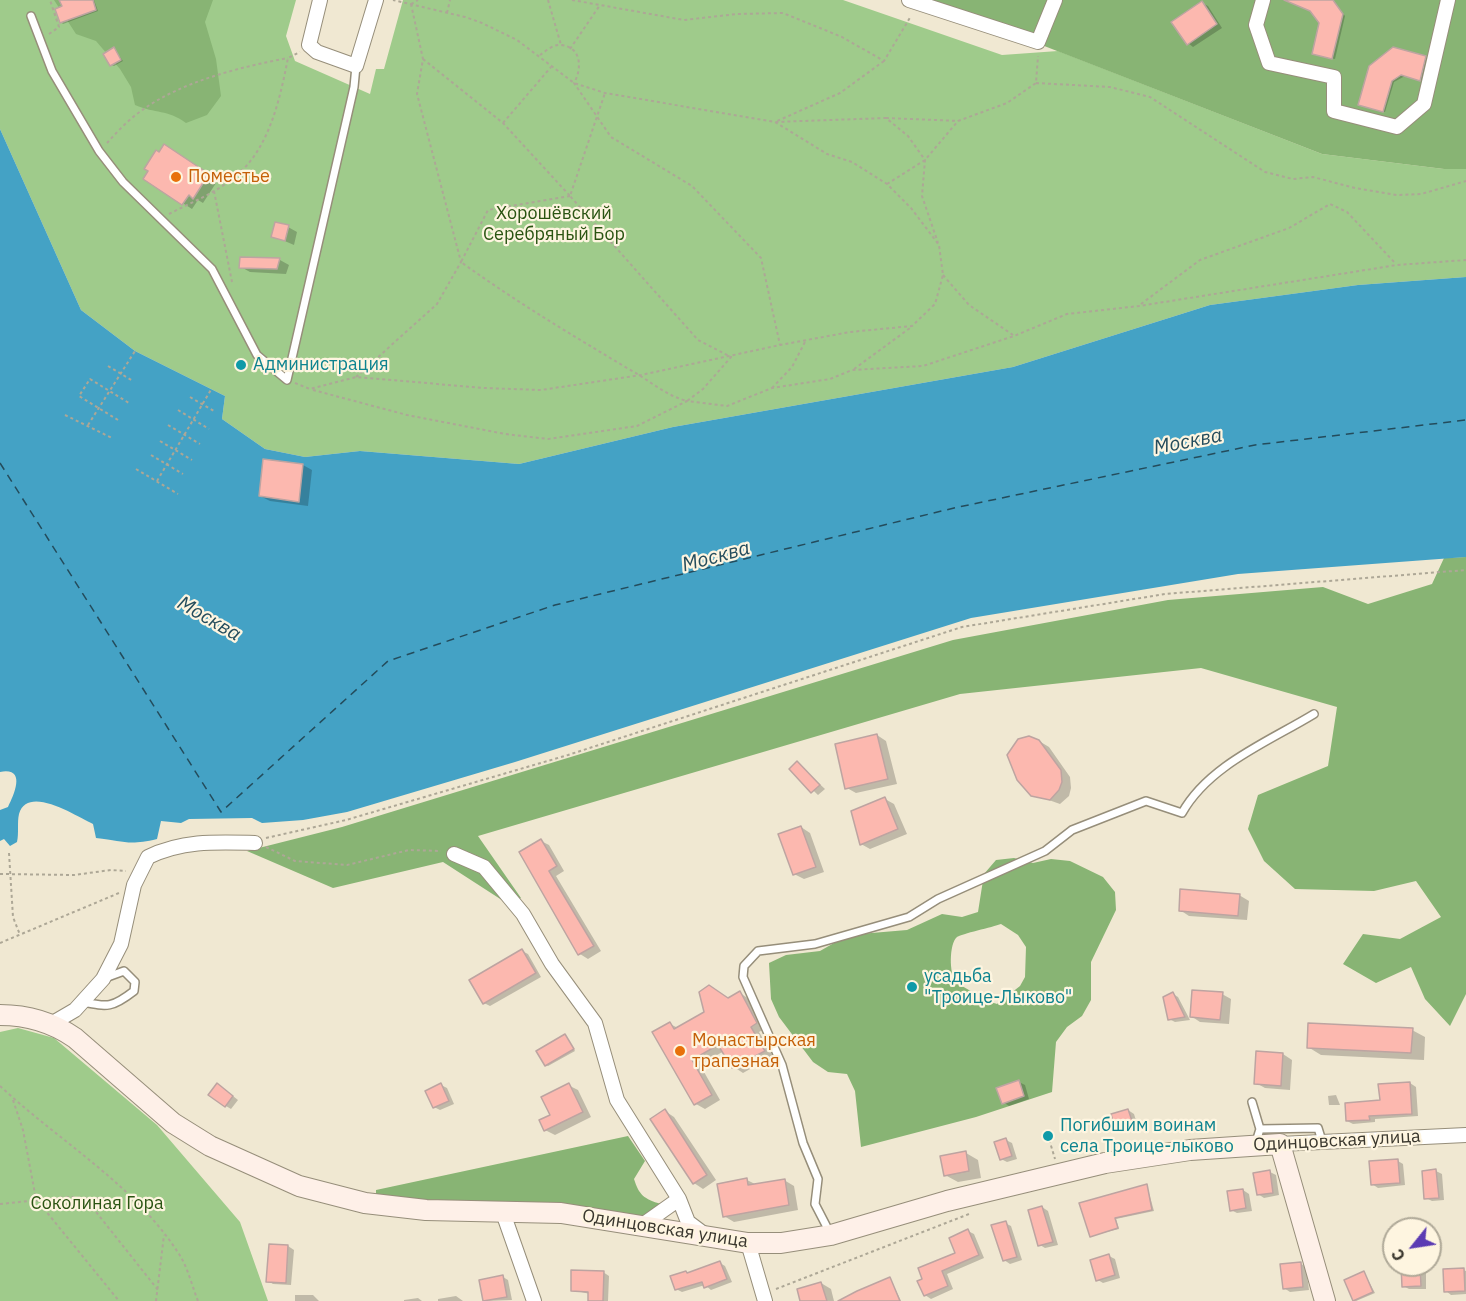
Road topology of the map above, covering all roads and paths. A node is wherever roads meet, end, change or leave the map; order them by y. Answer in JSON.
{"nodes":[{"id":1,"x":50,"y":0,"type":"edge"},
{"id":2,"x":320,"y":0,"type":"edge"},
{"id":3,"x":376,"y":0,"type":"edge"},
{"id":4,"x":393,"y":0,"type":"edge"},
{"id":5,"x":418,"y":0,"type":"edge"},
{"id":6,"x":450,"y":0,"type":"edge"},
{"id":7,"x":548,"y":0,"type":"edge"},
{"id":8,"x":572,"y":0,"type":"edge"},
{"id":9,"x":1055,"y":0,"type":"edge"},
{"id":10,"x":1263,"y":0,"type":"edge"},
{"id":11,"x":1448,"y":0,"type":"edge"},
{"id":12,"x":914,"y":2,"type":"edge"},
{"id":13,"x":411,"y":4,"type":"junction"},
{"id":14,"x":600,"y":5,"type":"junction"},
{"id":15,"x":447,"y":13,"type":"junction"},
{"id":16,"x":32,"y":16,"type":"dead end"},
{"id":17,"x":40,"y":38,"type":"junction"},
{"id":18,"x":1038,"y":42,"type":"junction"},
{"id":19,"x":561,"y":45,"type":"junction"},
{"id":20,"x":570,"y":49,"type":"junction"},
{"id":21,"x":540,"y":56,"type":"junction"},
{"id":22,"x":293,"y":57,"type":"dead end"},
{"id":23,"x":288,"y":58,"type":"junction"},
{"id":24,"x":423,"y":59,"type":"junction"},
{"id":25,"x":884,"y":61,"type":"junction"},
{"id":26,"x":356,"y":66,"type":"junction"},
{"id":27,"x":551,"y":67,"type":"junction"},
{"id":28,"x":574,"y":83,"type":"junction"},
{"id":29,"x":1036,"y":83,"type":"junction"},
{"id":30,"x":605,"y":93,"type":"junction"},
{"id":31,"x":598,"y":114,"type":"junction"},
{"id":32,"x":886,"y":118,"type":"junction"},
{"id":33,"x":958,"y":121,"type":"junction"},
{"id":34,"x":775,"y":122,"type":"junction"},
{"id":35,"x":503,"y":123,"type":"junction"},
{"id":36,"x":99,"y":151,"type":"junction"},
{"id":37,"x":925,"y":159,"type":"junction"},
{"id":38,"x":1466,"y":181,"type":"edge"},
{"id":39,"x":887,"y":184,"type":"junction"},
{"id":40,"x":214,"y":191,"type":"junction"},
{"id":41,"x":570,"y":196,"type":"junction"},
{"id":42,"x":159,"y":219,"type":"junction"},
{"id":43,"x":939,"y":245,"type":"junction"},
{"id":44,"x":1466,"y":260,"type":"edge"},
{"id":45,"x":461,"y":262,"type":"junction"},
{"id":46,"x":1397,"y":265,"type":"junction"},
{"id":47,"x":943,"y":275,"type":"junction"},
{"id":48,"x":230,"y":306,"type":"junction"},
{"id":49,"x":1139,"y":306,"type":"junction"},
{"id":50,"x":912,"y":326,"type":"junction"},
{"id":51,"x":1014,"y":336,"type":"junction"},
{"id":52,"x":805,"y":341,"type":"junction"},
{"id":53,"x":780,"y":345,"type":"junction"},
{"id":54,"x":135,"y":351,"type":"dead end"},
{"id":55,"x":732,"y":357,"type":"junction"},
{"id":56,"x":108,"y":366,"type":"dead end"},
{"id":57,"x":852,"y":370,"type":"junction"},
{"id":58,"x":120,"y":374,"type":"junction"},
{"id":59,"x":640,"y":375,"type":"junction"},
{"id":60,"x":356,"y":377,"type":"junction"},
{"id":61,"x":287,"y":380,"type":"junction"},
{"id":62,"x":133,"y":381,"type":"dead end"},
{"id":63,"x":212,"y":388,"type":"dead end"},
{"id":64,"x":772,"y":388,"type":"junction"},
{"id":65,"x":310,"y":389,"type":"junction"},
{"id":66,"x":110,"y":391,"type":"junction"},
{"id":67,"x":190,"y":397,"type":"dead end"},
{"id":68,"x":687,"y":401,"type":"junction"},
{"id":69,"x":129,"y":403,"type":"dead end"},
{"id":70,"x":202,"y":405,"type":"junction"},
{"id":71,"x":99,"y":408,"type":"junction"},
{"id":72,"x":178,"y":410,"type":"dead end"},
{"id":73,"x":214,"y":411,"type":"dead end"},
{"id":74,"x":65,"y":416,"type":"dead end"},
{"id":75,"x":118,"y":420,"type":"dead end"},
{"id":76,"x":194,"y":420,"type":"junction"},
{"id":77,"x":88,"y":425,"type":"junction"},
{"id":78,"x":168,"y":425,"type":"dead end"},
{"id":79,"x":209,"y":429,"type":"dead end"},
{"id":80,"x":184,"y":435,"type":"junction"},
{"id":81,"x":112,"y":438,"type":"dead end"},
{"id":82,"x":160,"y":441,"type":"dead end"},
{"id":83,"x":200,"y":444,"type":"dead end"},
{"id":84,"x":176,"y":450,"type":"junction"},
{"id":85,"x":151,"y":455,"type":"dead end"},
{"id":86,"x":192,"y":460,"type":"dead end"},
{"id":87,"x":167,"y":465,"type":"junction"},
{"id":88,"x":136,"y":469,"type":"dead end"},
{"id":89,"x":183,"y":474,"type":"dead end"},
{"id":90,"x":158,"y":482,"type":"junction"},
{"id":91,"x":178,"y":494,"type":"dead end"},
{"id":92,"x":1466,"y":570,"type":"edge"},
{"id":93,"x":1314,"y":714,"type":"dead end"},
{"id":94,"x":255,"y":843,"type":"junction"},
{"id":95,"x":9,"y":853,"type":"dead end"},
{"id":96,"x":454,"y":854,"type":"joint"},
{"id":97,"x":141,"y":872,"type":"junction"},
{"id":98,"x":0,"y":874,"type":"edge"},
{"id":99,"x":10,"y":874,"type":"junction"},
{"id":100,"x":134,"y":885,"type":"junction"},
{"id":101,"x":20,"y":935,"type":"junction"},
{"id":102,"x":0,"y":943,"type":"edge"},
{"id":103,"x":103,"y":979,"type":"junction"},
{"id":104,"x":82,"y":1002,"type":"junction"},
{"id":105,"x":0,"y":1015,"type":"edge"},
{"id":106,"x":51,"y":1024,"type":"junction"},
{"id":107,"x":0,"y":1086,"type":"edge"},
{"id":108,"x":12,"y":1098,"type":"junction"},
{"id":109,"x":1251,"y":1102,"type":"dead end"},
{"id":110,"x":1466,"y":1136,"type":"edge"},
{"id":111,"x":1258,"y":1137,"type":"junction"},
{"id":112,"x":1049,"y":1139,"type":"dead end"},
{"id":113,"x":1322,"y":1141,"type":"junction"},
{"id":114,"x":1280,"y":1144,"type":"junction"},
{"id":115,"x":1056,"y":1162,"type":"dead end"},
{"id":116,"x":36,"y":1198,"type":"junction"},
{"id":117,"x":85,"y":1198,"type":"junction"},
{"id":118,"x":678,"y":1199,"type":"junction"},
{"id":119,"x":135,"y":1200,"type":"junction"},
{"id":120,"x":0,"y":1204,"type":"edge"},
{"id":121,"x":502,"y":1210,"type":"junction"},
{"id":122,"x":977,"y":1211,"type":"dead end"},
{"id":123,"x":641,"y":1226,"type":"junction"},
{"id":124,"x":164,"y":1235,"type":"junction"},
{"id":125,"x":831,"y":1235,"type":"junction"},
{"id":126,"x":716,"y":1239,"type":"junction"},
{"id":127,"x":748,"y":1243,"type":"junction"},
{"id":128,"x":158,"y":1290,"type":"junction"},
{"id":129,"x":764,"y":1298,"type":"edge"},
{"id":130,"x":119,"y":1301,"type":"edge"},
{"id":131,"x":156,"y":1301,"type":"edge"},
{"id":132,"x":198,"y":1301,"type":"edge"},
{"id":133,"x":534,"y":1301,"type":"edge"},
{"id":134,"x":750,"y":1301,"type":"edge"},
{"id":135,"x":1325,"y":1301,"type":"edge"}],
"edges":[{"from":1,"to":17,"type":"path"},
{"from":2,"to":26,"type":"street"},
{"from":3,"to":26,"type":"street"},
{"from":4,"to":13,"type":"path"},
{"from":5,"to":13,"type":"path"},
{"from":6,"to":15,"type":"path"},
{"from":7,"to":19,"type":"path"},
{"from":8,"to":14,"type":"path"},
{"from":9,"to":18,"type":"street"},
{"from":10,"to":11,"type":"street"},
{"from":12,"to":18,"type":"street"},
{"from":12,"to":25,"type":"path"},
{"from":13,"to":15,"type":"path"},
{"from":13,"to":24,"type":"path"},
{"from":14,"to":20,"type":"path"},
{"from":14,"to":25,"type":"path"},
{"from":15,"to":21,"type":"path"},
{"from":16,"to":17,"type":"lane"},
{"from":17,"to":36,"type":"lane"},
{"from":18,"to":29,"type":"path"},
{"from":19,"to":20,"type":"path"},
{"from":19,"to":21,"type":"path"},
{"from":20,"to":28,"type":"path"},
{"from":21,"to":27,"type":"path"},
{"from":22,"to":23,"type":"path"},
{"from":23,"to":36,"type":"path"},
{"from":23,"to":40,"type":"path"},
{"from":24,"to":35,"type":"path"},
{"from":24,"to":45,"type":"path"},
{"from":25,"to":34,"type":"path"},
{"from":26,"to":61,"type":"lane"},
{"from":27,"to":28,"type":"path"},
{"from":27,"to":35,"type":"path"},
{"from":28,"to":30,"type":"path"},
{"from":28,"to":31,"type":"path"},
{"from":29,"to":33,"type":"path"},
{"from":29,"to":38,"type":"path"},
{"from":30,"to":31,"type":"path"},
{"from":30,"to":34,"type":"path"},
{"from":31,"to":41,"type":"path"},
{"from":31,"to":53,"type":"path"},
{"from":32,"to":33,"type":"path"},
{"from":32,"to":34,"type":"path"},
{"from":32,"to":37,"type":"path"},
{"from":33,"to":37,"type":"path"},
{"from":34,"to":39,"type":"path"},
{"from":35,"to":41,"type":"path"},
{"from":36,"to":42,"type":"lane"},
{"from":37,"to":39,"type":"path"},
{"from":37,"to":43,"type":"path"},
{"from":39,"to":43,"type":"path"},
{"from":40,"to":42,"type":"path"},
{"from":40,"to":48,"type":"path"},
{"from":41,"to":45,"type":"path"},
{"from":41,"to":55,"type":"path"},
{"from":42,"to":48,"type":"lane"},
{"from":43,"to":47,"type":"path"},
{"from":44,"to":46,"type":"path"},
{"from":45,"to":59,"type":"path"},
{"from":45,"to":60,"type":"path"},
{"from":46,"to":49,"type":"path"},
{"from":46,"to":49,"type":"path"},
{"from":47,"to":50,"type":"path"},
{"from":47,"to":51,"type":"path"},
{"from":48,"to":61,"type":"lane"},
{"from":49,"to":51,"type":"path"},
{"from":50,"to":52,"type":"path"},
{"from":50,"to":57,"type":"path"},
{"from":51,"to":57,"type":"path"},
{"from":52,"to":53,"type":"path"},
{"from":52,"to":64,"type":"path"},
{"from":53,"to":55,"type":"path"},
{"from":54,"to":58,"type":"path"},
{"from":55,"to":59,"type":"path"},
{"from":55,"to":68,"type":"path"},
{"from":56,"to":58,"type":"path"},
{"from":57,"to":64,"type":"path"},
{"from":58,"to":62,"type":"path"},
{"from":58,"to":66,"type":"path"},
{"from":59,"to":60,"type":"path"},
{"from":59,"to":68,"type":"path"},
{"from":60,"to":65,"type":"path"},
{"from":61,"to":65,"type":"path"},
{"from":63,"to":70,"type":"path"},
{"from":64,"to":68,"type":"path"},
{"from":65,"to":68,"type":"path"},
{"from":66,"to":69,"type":"path"},
{"from":66,"to":71,"type":"path"},
{"from":66,"to":71,"type":"path"},
{"from":67,"to":70,"type":"path"},
{"from":70,"to":73,"type":"path"},
{"from":70,"to":76,"type":"path"},
{"from":71,"to":75,"type":"path"},
{"from":71,"to":77,"type":"path"},
{"from":72,"to":76,"type":"path"},
{"from":74,"to":77,"type":"path"},
{"from":76,"to":79,"type":"path"},
{"from":76,"to":80,"type":"path"},
{"from":77,"to":81,"type":"path"},
{"from":78,"to":80,"type":"path"},
{"from":80,"to":83,"type":"path"},
{"from":80,"to":84,"type":"path"},
{"from":82,"to":84,"type":"path"},
{"from":84,"to":86,"type":"path"},
{"from":84,"to":87,"type":"path"},
{"from":85,"to":87,"type":"path"},
{"from":87,"to":89,"type":"path"},
{"from":87,"to":90,"type":"path"},
{"from":88,"to":90,"type":"path"},
{"from":90,"to":91,"type":"path"},
{"from":92,"to":94,"type":"path"},
{"from":93,"to":125,"type":"lane"},
{"from":94,"to":96,"type":"path"},
{"from":94,"to":97,"type":"street"},
{"from":95,"to":99,"type":"path"},
{"from":96,"to":118,"type":"street"},
{"from":97,"to":99,"type":"path"},
{"from":97,"to":100,"type":"street"},
{"from":98,"to":99,"type":"path"},
{"from":99,"to":101,"type":"path"},
{"from":100,"to":101,"type":"path"},
{"from":100,"to":103,"type":"street"},
{"from":101,"to":102,"type":"path"},
{"from":103,"to":104,"type":"street"},
{"from":103,"to":104,"type":"lane"},
{"from":104,"to":106,"type":"street"},
{"from":105,"to":106,"type":"street","name":"Одинцовская улица"},
{"from":106,"to":121,"type":"street","name":"Одинцовская улица"},
{"from":107,"to":108,"type":"path"},
{"from":108,"to":116,"type":"path"},
{"from":108,"to":119,"type":"path"},
{"from":109,"to":111,"type":"lane"},
{"from":110,"to":113,"type":"street","name":"Одинцовская улица"},
{"from":111,"to":113,"type":"lane"},
{"from":111,"to":114,"type":"street","name":"Одинцовская улица"},
{"from":111,"to":125,"type":"street","name":"Одинцовская улица"},
{"from":112,"to":115,"type":"path"},
{"from":113,"to":114,"type":"street","name":"Одинцовская улица"},
{"from":114,"to":135,"type":"street"},
{"from":116,"to":117,"type":"path"},
{"from":116,"to":120,"type":"path"},
{"from":116,"to":130,"type":"path"},
{"from":117,"to":119,"type":"path"},
{"from":117,"to":128,"type":"path"},
{"from":118,"to":123,"type":"street"},
{"from":118,"to":126,"type":"street"},
{"from":119,"to":124,"type":"path"},
{"from":121,"to":123,"type":"street","name":"Одинцовская улица"},
{"from":121,"to":133,"type":"street"},
{"from":122,"to":129,"type":"path"},
{"from":123,"to":126,"type":"street","name":"Одинцовская улица"},
{"from":124,"to":128,"type":"path"},
{"from":124,"to":132,"type":"path"},
{"from":125,"to":127,"type":"street","name":"Одинцовская улица"},
{"from":126,"to":127,"type":"street","name":"Одинцовская улица"},
{"from":127,"to":129,"type":"street"},
{"from":128,"to":131,"type":"path"},
{"from":129,"to":134,"type":"street"}]}
